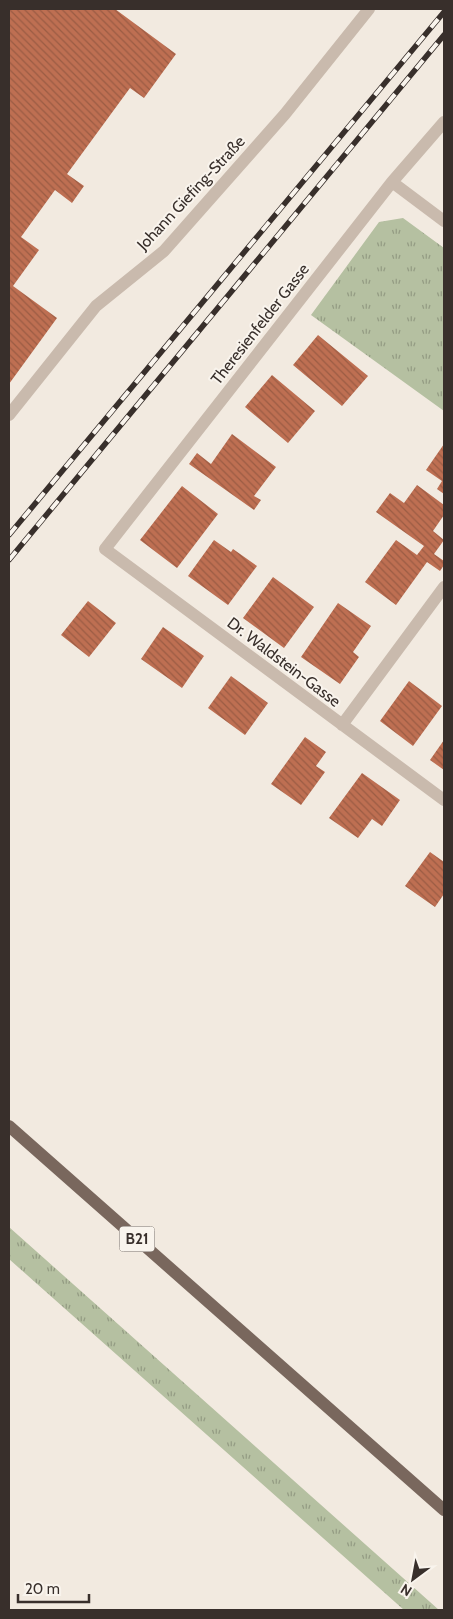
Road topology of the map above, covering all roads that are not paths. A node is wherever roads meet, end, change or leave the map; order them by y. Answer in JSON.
{"nodes":[{"id":1,"x":369,"y":9,"type":"edge"},
{"id":2,"x":444,"y":122,"type":"edge"},
{"id":3,"x":392,"y":182,"type":"junction"},
{"id":4,"x":444,"y":221,"type":"edge"},
{"id":5,"x":9,"y":415,"type":"edge"},
{"id":6,"x":105,"y":549,"type":"joint"},
{"id":7,"x":444,"y":587,"type":"edge"},
{"id":8,"x":342,"y":725,"type":"junction"},
{"id":9,"x":444,"y":800,"type":"edge"},
{"id":10,"x":9,"y":1126,"type":"edge"},
{"id":11,"x":444,"y":1510,"type":"edge"}],
"edges":[{"from":1,"to":5,"type":"street","name":"Johann Giefing-Straße"},
{"from":2,"to":3,"type":"street","name":"Theresienfelder Gasse"},
{"from":3,"to":4,"type":"street"},
{"from":3,"to":6,"type":"street","name":"Theresienfelder Gasse"},
{"from":6,"to":8,"type":"street","name":"Dr. Waldstein-Gasse"},
{"from":7,"to":8,"type":"street"},
{"from":8,"to":9,"type":"street","name":"Dr. Waldstein-Gasse"},
{"from":10,"to":11,"type":"main road","number":"B21"}]}
